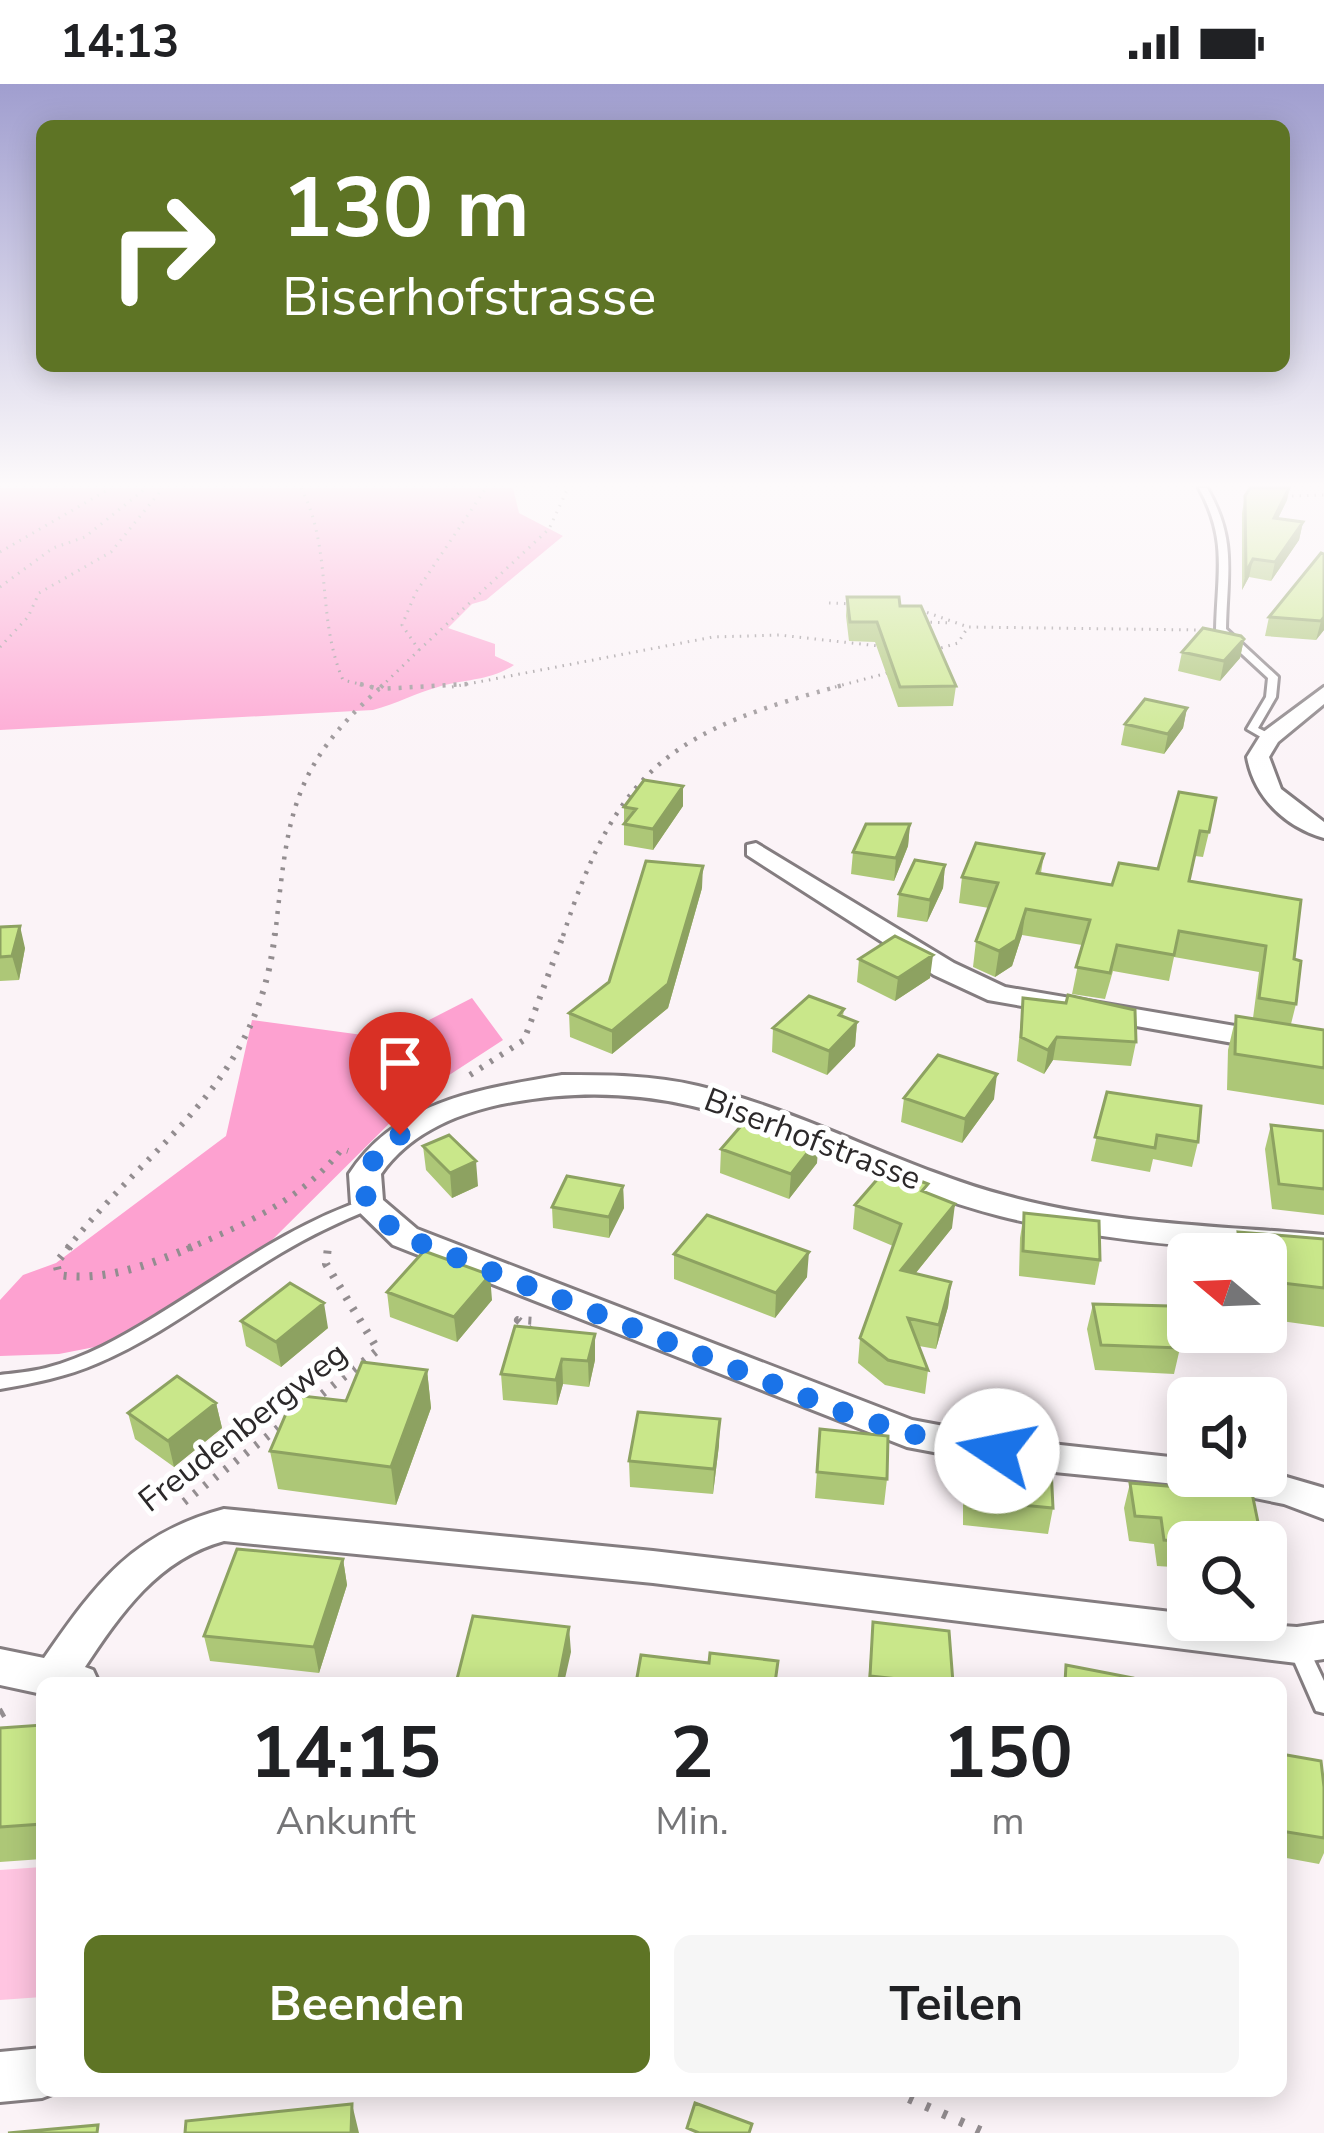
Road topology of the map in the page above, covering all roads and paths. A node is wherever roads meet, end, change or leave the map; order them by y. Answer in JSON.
{"nodes":[{"id":1,"x":57,"y":584,"type":"edge"},
{"id":2,"x":325,"y":584,"type":"edge"},
{"id":3,"x":422,"y":584,"type":"edge"},
{"id":4,"x":485,"y":584,"type":"edge"},
{"id":5,"x":1226,"y":584,"type":"edge"},
{"id":6,"x":830,"y":603,"type":"dead end"},
{"id":7,"x":863,"y":605,"type":"edge"},
{"id":8,"x":914,"y":609,"type":"edge"},
{"id":9,"x":923,"y":622,"type":"edge"},
{"id":10,"x":955,"y":623,"type":"junction"},
{"id":11,"x":968,"y":627,"type":"junction"},
{"id":12,"x":1221,"y":630,"type":"junction"},
{"id":13,"x":0,"y":647,"type":"edge"},
{"id":14,"x":889,"y":647,"type":"edge"},
{"id":15,"x":419,"y":650,"type":"junction"},
{"id":16,"x":923,"y":651,"type":"edge"},
{"id":17,"x":908,"y":668,"type":"edge"},
{"id":18,"x":380,"y":689,"type":"junction"},
{"id":19,"x":1324,"y":693,"type":"edge"},
{"id":20,"x":1270,"y":739,"type":"junction"},
{"id":21,"x":1324,"y":831,"type":"edge"},
{"id":22,"x":756,"y":850,"type":"dead end"},
{"id":23,"x":1324,"y":1050,"type":"edge"},
{"id":24,"x":460,"y":1080,"type":"dead end"},
{"id":25,"x":367,"y":1204,"type":"junction"},
{"id":26,"x":332,"y":1215,"type":"junction"},
{"id":27,"x":1324,"y":1246,"type":"edge"},
{"id":28,"x":539,"y":1322,"type":"dead end"},
{"id":29,"x":533,"y":1332,"type":"edge"},
{"id":30,"x":0,"y":1382,"type":"edge"},
{"id":31,"x":1167,"y":1471,"type":"edge"},
{"id":32,"x":1287,"y":1490,"type":"edge"},
{"id":33,"x":1324,"y":1504,"type":"edge"},
{"id":34,"x":175,"y":1509,"type":"dead end"},
{"id":35,"x":1311,"y":1643,"type":"edge"},
{"id":36,"x":0,"y":1667,"type":"edge"},
{"id":37,"x":47,"y":1677,"type":"edge"},
{"id":38,"x":68,"y":1677,"type":"edge"},
{"id":39,"x":1324,"y":1704,"type":"edge"},
{"id":40,"x":36,"y":2074,"type":"edge"},
{"id":41,"x":0,"y":2077,"type":"edge"},
{"id":42,"x":905,"y":2097,"type":"edge"},
{"id":43,"x":986,"y":2133,"type":"edge"}],
"edges":[{"from":1,"to":13,"type":"path"},
{"from":2,"to":18,"type":"path"},
{"from":3,"to":15,"type":"path"},
{"from":4,"to":15,"type":"path"},
{"from":5,"to":12,"type":"lane"},
{"from":6,"to":7,"type":"path"},
{"from":8,"to":10,"type":"path"},
{"from":9,"to":10,"type":"path"},
{"from":10,"to":11,"type":"path"},
{"from":11,"to":12,"type":"path"},
{"from":11,"to":16,"type":"path"},
{"from":12,"to":20,"type":"lane"},
{"from":14,"to":18,"type":"path"},
{"from":15,"to":18,"type":"path"},
{"from":17,"to":24,"type":"path"},
{"from":18,"to":26,"type":"path","name":"Freudenbergweg"},
{"from":19,"to":20,"type":"street"},
{"from":20,"to":21,"type":"street"},
{"from":22,"to":23,"type":"street"},
{"from":25,"to":26,"type":"lane"},
{"from":25,"to":27,"type":"street","name":"Biserhofstrasse"},
{"from":25,"to":31,"type":"street"},
{"from":26,"to":30,"type":"lane"},
{"from":26,"to":34,"type":"path","name":"Freudenbergweg"},
{"from":28,"to":29,"type":"path"},
{"from":32,"to":33,"type":"street"},
{"from":35,"to":38,"type":"street"},
{"from":35,"to":39,"type":"lane"},
{"from":36,"to":37,"type":"street"},
{"from":40,"to":41,"type":"street"},
{"from":42,"to":43,"type":"path"}]}
